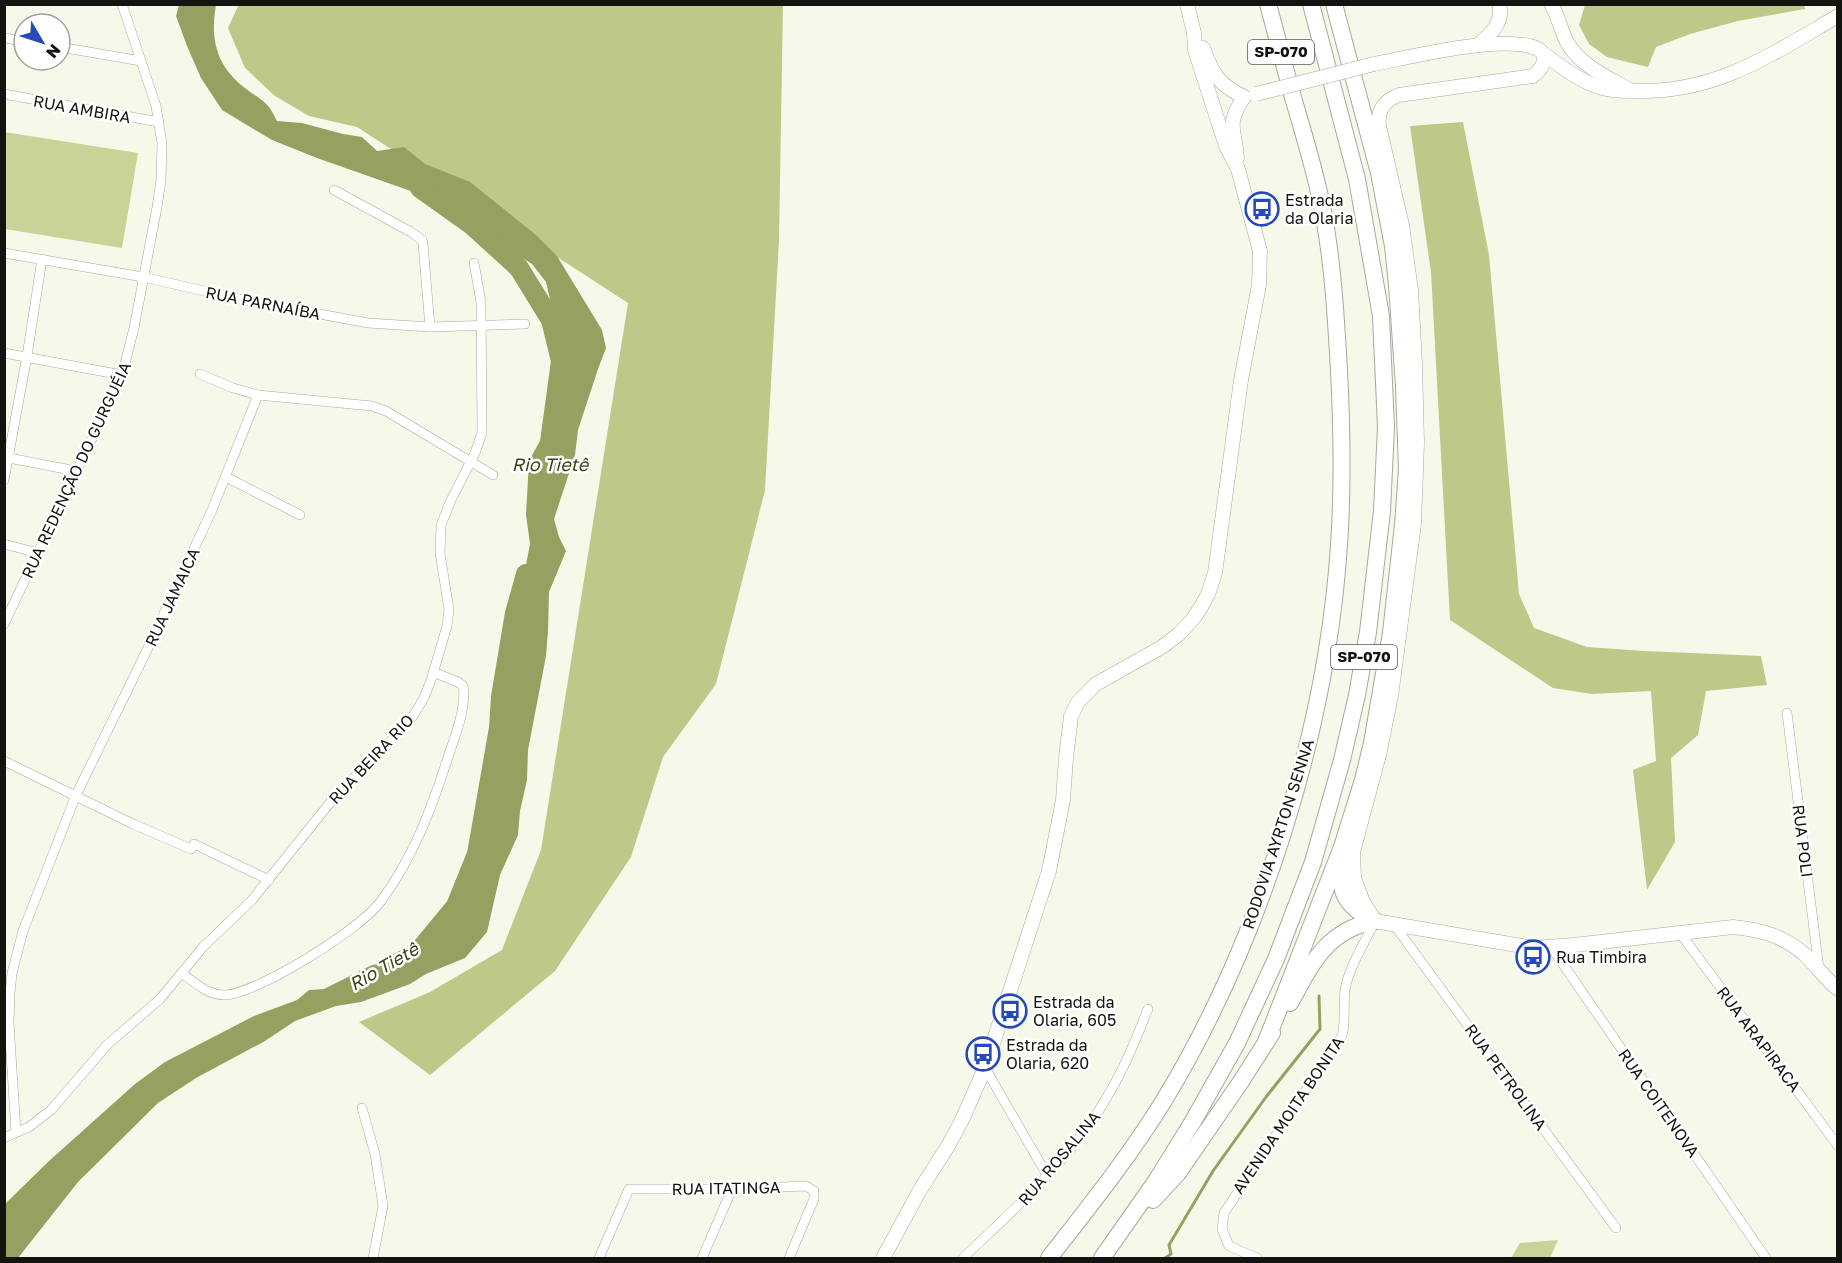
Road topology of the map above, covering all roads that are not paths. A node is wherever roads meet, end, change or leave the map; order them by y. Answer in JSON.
{"nodes":[{"id":1,"x":122,"y":4,"type":"edge"},
{"id":2,"x":1187,"y":4,"type":"edge"},
{"id":3,"x":1268,"y":4,"type":"edge"},
{"id":4,"x":1311,"y":4,"type":"edge"},
{"id":5,"x":1334,"y":4,"type":"edge"},
{"id":6,"x":1342,"y":4,"type":"edge"},
{"id":7,"x":1499,"y":4,"type":"edge"},
{"id":8,"x":1551,"y":4,"type":"edge"},
{"id":9,"x":1838,"y":16,"type":"edge"},
{"id":10,"x":1194,"y":33,"type":"junction"},
{"id":11,"x":1479,"y":44,"type":"junction"},
{"id":12,"x":72,"y":49,"type":"edge"},
{"id":13,"x":1348,"y":52,"type":"junction"},
{"id":14,"x":1545,"y":54,"type":"junction"},
{"id":15,"x":141,"y":61,"type":"junction"},
{"id":16,"x":1632,"y":91,"type":"junction"},
{"id":17,"x":4,"y":94,"type":"edge"},
{"id":18,"x":1250,"y":96,"type":"junction"},
{"id":19,"x":159,"y":123,"type":"junction"},
{"id":20,"x":1238,"y":169,"type":"junction"},
{"id":21,"x":334,"y":190,"type":"dead end"},
{"id":22,"x":4,"y":253,"type":"edge"},
{"id":23,"x":42,"y":260,"type":"junction"},
{"id":24,"x":474,"y":262,"type":"dead end"},
{"id":25,"x":143,"y":277,"type":"junction"},
{"id":26,"x":525,"y":324,"type":"dead end"},
{"id":27,"x":482,"y":326,"type":"junction"},
{"id":28,"x":430,"y":327,"type":"junction"},
{"id":29,"x":4,"y":352,"type":"edge"},
{"id":30,"x":27,"y":356,"type":"junction"},
{"id":31,"x":200,"y":374,"type":"dead end"},
{"id":32,"x":122,"y":375,"type":"junction"},
{"id":33,"x":258,"y":395,"type":"junction"},
{"id":34,"x":7,"y":457,"type":"edge"},
{"id":35,"x":470,"y":462,"type":"junction"},
{"id":36,"x":76,"y":471,"type":"junction"},
{"id":37,"x":493,"y":475,"type":"dead end"},
{"id":38,"x":226,"y":477,"type":"junction"},
{"id":39,"x":4,"y":480,"type":"edge"},
{"id":40,"x":300,"y":515,"type":"dead end"},
{"id":41,"x":4,"y":544,"type":"edge"},
{"id":42,"x":38,"y":553,"type":"junction"},
{"id":43,"x":4,"y":624,"type":"edge"},
{"id":44,"x":434,"y":672,"type":"junction"},
{"id":45,"x":1787,"y":713,"type":"dead end"},
{"id":46,"x":4,"y":761,"type":"edge"},
{"id":47,"x":76,"y":795,"type":"junction"},
{"id":48,"x":1342,"y":847,"type":"junction"},
{"id":49,"x":269,"y":880,"type":"junction"},
{"id":50,"x":1375,"y":921,"type":"junction"},
{"id":51,"x":1395,"y":926,"type":"junction"},
{"id":52,"x":1680,"y":933,"type":"junction"},
{"id":53,"x":1551,"y":947,"type":"junction"},
{"id":54,"x":1819,"y":970,"type":"junction"},
{"id":55,"x":182,"y":974,"type":"junction"},
{"id":56,"x":1838,"y":989,"type":"edge"},
{"id":57,"x":1148,"y":1009,"type":"dead end"},
{"id":58,"x":1266,"y":1042,"type":"junction"},
{"id":59,"x":986,"y":1068,"type":"junction"},
{"id":60,"x":362,"y":1108,"type":"dead end"},
{"id":61,"x":16,"y":1132,"type":"junction"},
{"id":62,"x":4,"y":1138,"type":"edge"},
{"id":63,"x":1838,"y":1146,"type":"edge"},
{"id":64,"x":1047,"y":1175,"type":"junction"},
{"id":65,"x":732,"y":1189,"type":"junction"},
{"id":66,"x":1616,"y":1228,"type":"dead end"},
{"id":67,"x":1104,"y":1257,"type":"edge"},
{"id":68,"x":373,"y":1258,"type":"edge"},
{"id":69,"x":599,"y":1258,"type":"edge"},
{"id":70,"x":702,"y":1258,"type":"edge"},
{"id":71,"x":789,"y":1258,"type":"edge"},
{"id":72,"x":883,"y":1258,"type":"edge"},
{"id":73,"x":963,"y":1258,"type":"edge"},
{"id":74,"x":1049,"y":1258,"type":"edge"},
{"id":75,"x":1257,"y":1258,"type":"edge"},
{"id":76,"x":1766,"y":1258,"type":"edge"}],
"edges":[{"from":1,"to":15,"type":"street","name":"RUA REDENÇÃO DO GURGUÉIA"},
{"from":2,"to":10,"type":"street"},
{"from":3,"to":74,"type":"highway","name":"RODOVIA AYRTON SENNA","number":"SP-070"},
{"from":4,"to":67,"type":"highway","number":"SP-070"},
{"from":5,"to":13,"type":"highway"},
{"from":6,"to":13,"type":"highway"},
{"from":7,"to":11,"type":"street"},
{"from":8,"to":16,"type":"street"},
{"from":9,"to":16,"type":"street"},
{"from":10,"to":18,"type":"street"},
{"from":10,"to":20,"type":"street"},
{"from":11,"to":14,"type":"street"},
{"from":11,"to":18,"type":"street","bridge":true},
{"from":12,"to":15,"type":"street"},
{"from":13,"to":48,"type":"highway"},
{"from":14,"to":16,"type":"street"},
{"from":14,"to":50,"type":"street"},
{"from":15,"to":19,"type":"street","name":"RUA REDENÇÃO DO GURGUÉIA"},
{"from":17,"to":19,"type":"street","name":"RUA AMBIRA"},
{"from":18,"to":20,"type":"street"},
{"from":19,"to":25,"type":"street","name":"RUA REDENÇÃO DO GURGUÉIA"},
{"from":20,"to":59,"type":"street"},
{"from":21,"to":28,"type":"street"},
{"from":22,"to":23,"type":"street","name":"RUA PARNAÍBA"},
{"from":23,"to":25,"type":"street","name":"RUA PARNAÍBA"},
{"from":23,"to":30,"type":"street"},
{"from":24,"to":27,"type":"street","name":"RUA BEIRA RIO"},
{"from":25,"to":28,"type":"street","name":"RUA PARNAÍBA"},
{"from":25,"to":32,"type":"street","name":"RUA REDENÇÃO DO GURGUÉIA"},
{"from":26,"to":27,"type":"street","name":"RUA PARNAÍBA"},
{"from":27,"to":28,"type":"street","name":"RUA PARNAÍBA"},
{"from":27,"to":35,"type":"street","name":"RUA BEIRA RIO"},
{"from":29,"to":30,"type":"street"},
{"from":30,"to":32,"type":"street"},
{"from":30,"to":34,"type":"street"},
{"from":31,"to":33,"type":"street"},
{"from":32,"to":36,"type":"street","name":"RUA REDENÇÃO DO GURGUÉIA"},
{"from":33,"to":35,"type":"street"},
{"from":33,"to":38,"type":"street","name":"RUA JAMAICA"},
{"from":34,"to":36,"type":"street"},
{"from":34,"to":39,"type":"street"},
{"from":35,"to":37,"type":"street"},
{"from":35,"to":44,"type":"street","name":"RUA BEIRA RIO"},
{"from":36,"to":42,"type":"street","name":"RUA REDENÇÃO DO GURGUÉIA"},
{"from":38,"to":40,"type":"street"},
{"from":38,"to":47,"type":"street","name":"RUA JAMAICA"},
{"from":41,"to":42,"type":"street"},
{"from":42,"to":43,"type":"street","name":"RUA REDENÇÃO DO GURGUÉIA"},
{"from":44,"to":49,"type":"street","name":"RUA BEIRA RIO"},
{"from":44,"to":55,"type":"street"},
{"from":45,"to":54,"type":"street","name":"RUA POLI"},
{"from":46,"to":47,"type":"street"},
{"from":47,"to":49,"type":"street"},
{"from":47,"to":61,"type":"street","name":"RUA JAMAICA"},
{"from":48,"to":50,"type":"highway"},
{"from":48,"to":58,"type":"highway"},
{"from":49,"to":55,"type":"street","name":"RUA BEIRA RIO"},
{"from":50,"to":51,"type":"street"},
{"from":50,"to":58,"type":"highway"},
{"from":50,"to":75,"type":"street","name":"AVENIDA MOITA BONITA"},
{"from":51,"to":53,"type":"street"},
{"from":51,"to":66,"type":"street","name":"RUA PETROLINA"},
{"from":52,"to":53,"type":"street"},
{"from":52,"to":54,"type":"street"},
{"from":52,"to":63,"type":"street","name":"RUA ARAPIRACA"},
{"from":53,"to":76,"type":"street","name":"RUA COITENOVA"},
{"from":54,"to":56,"type":"street"},
{"from":55,"to":61,"type":"street","name":"RUA BEIRA RIO"},
{"from":57,"to":64,"type":"street","name":"RUA ROSALINA"},
{"from":58,"to":67,"type":"highway"},
{"from":59,"to":64,"type":"street"},
{"from":59,"to":72,"type":"street"},
{"from":60,"to":68,"type":"street"},
{"from":61,"to":62,"type":"street","name":"RUA BEIRA RIO"},
{"from":64,"to":73,"type":"street","name":"RUA ROSALINA"},
{"from":65,"to":69,"type":"street","name":"RUA ITATINGA"},
{"from":65,"to":70,"type":"street"},
{"from":65,"to":71,"type":"street","name":"RUA ITATINGA"}]}
